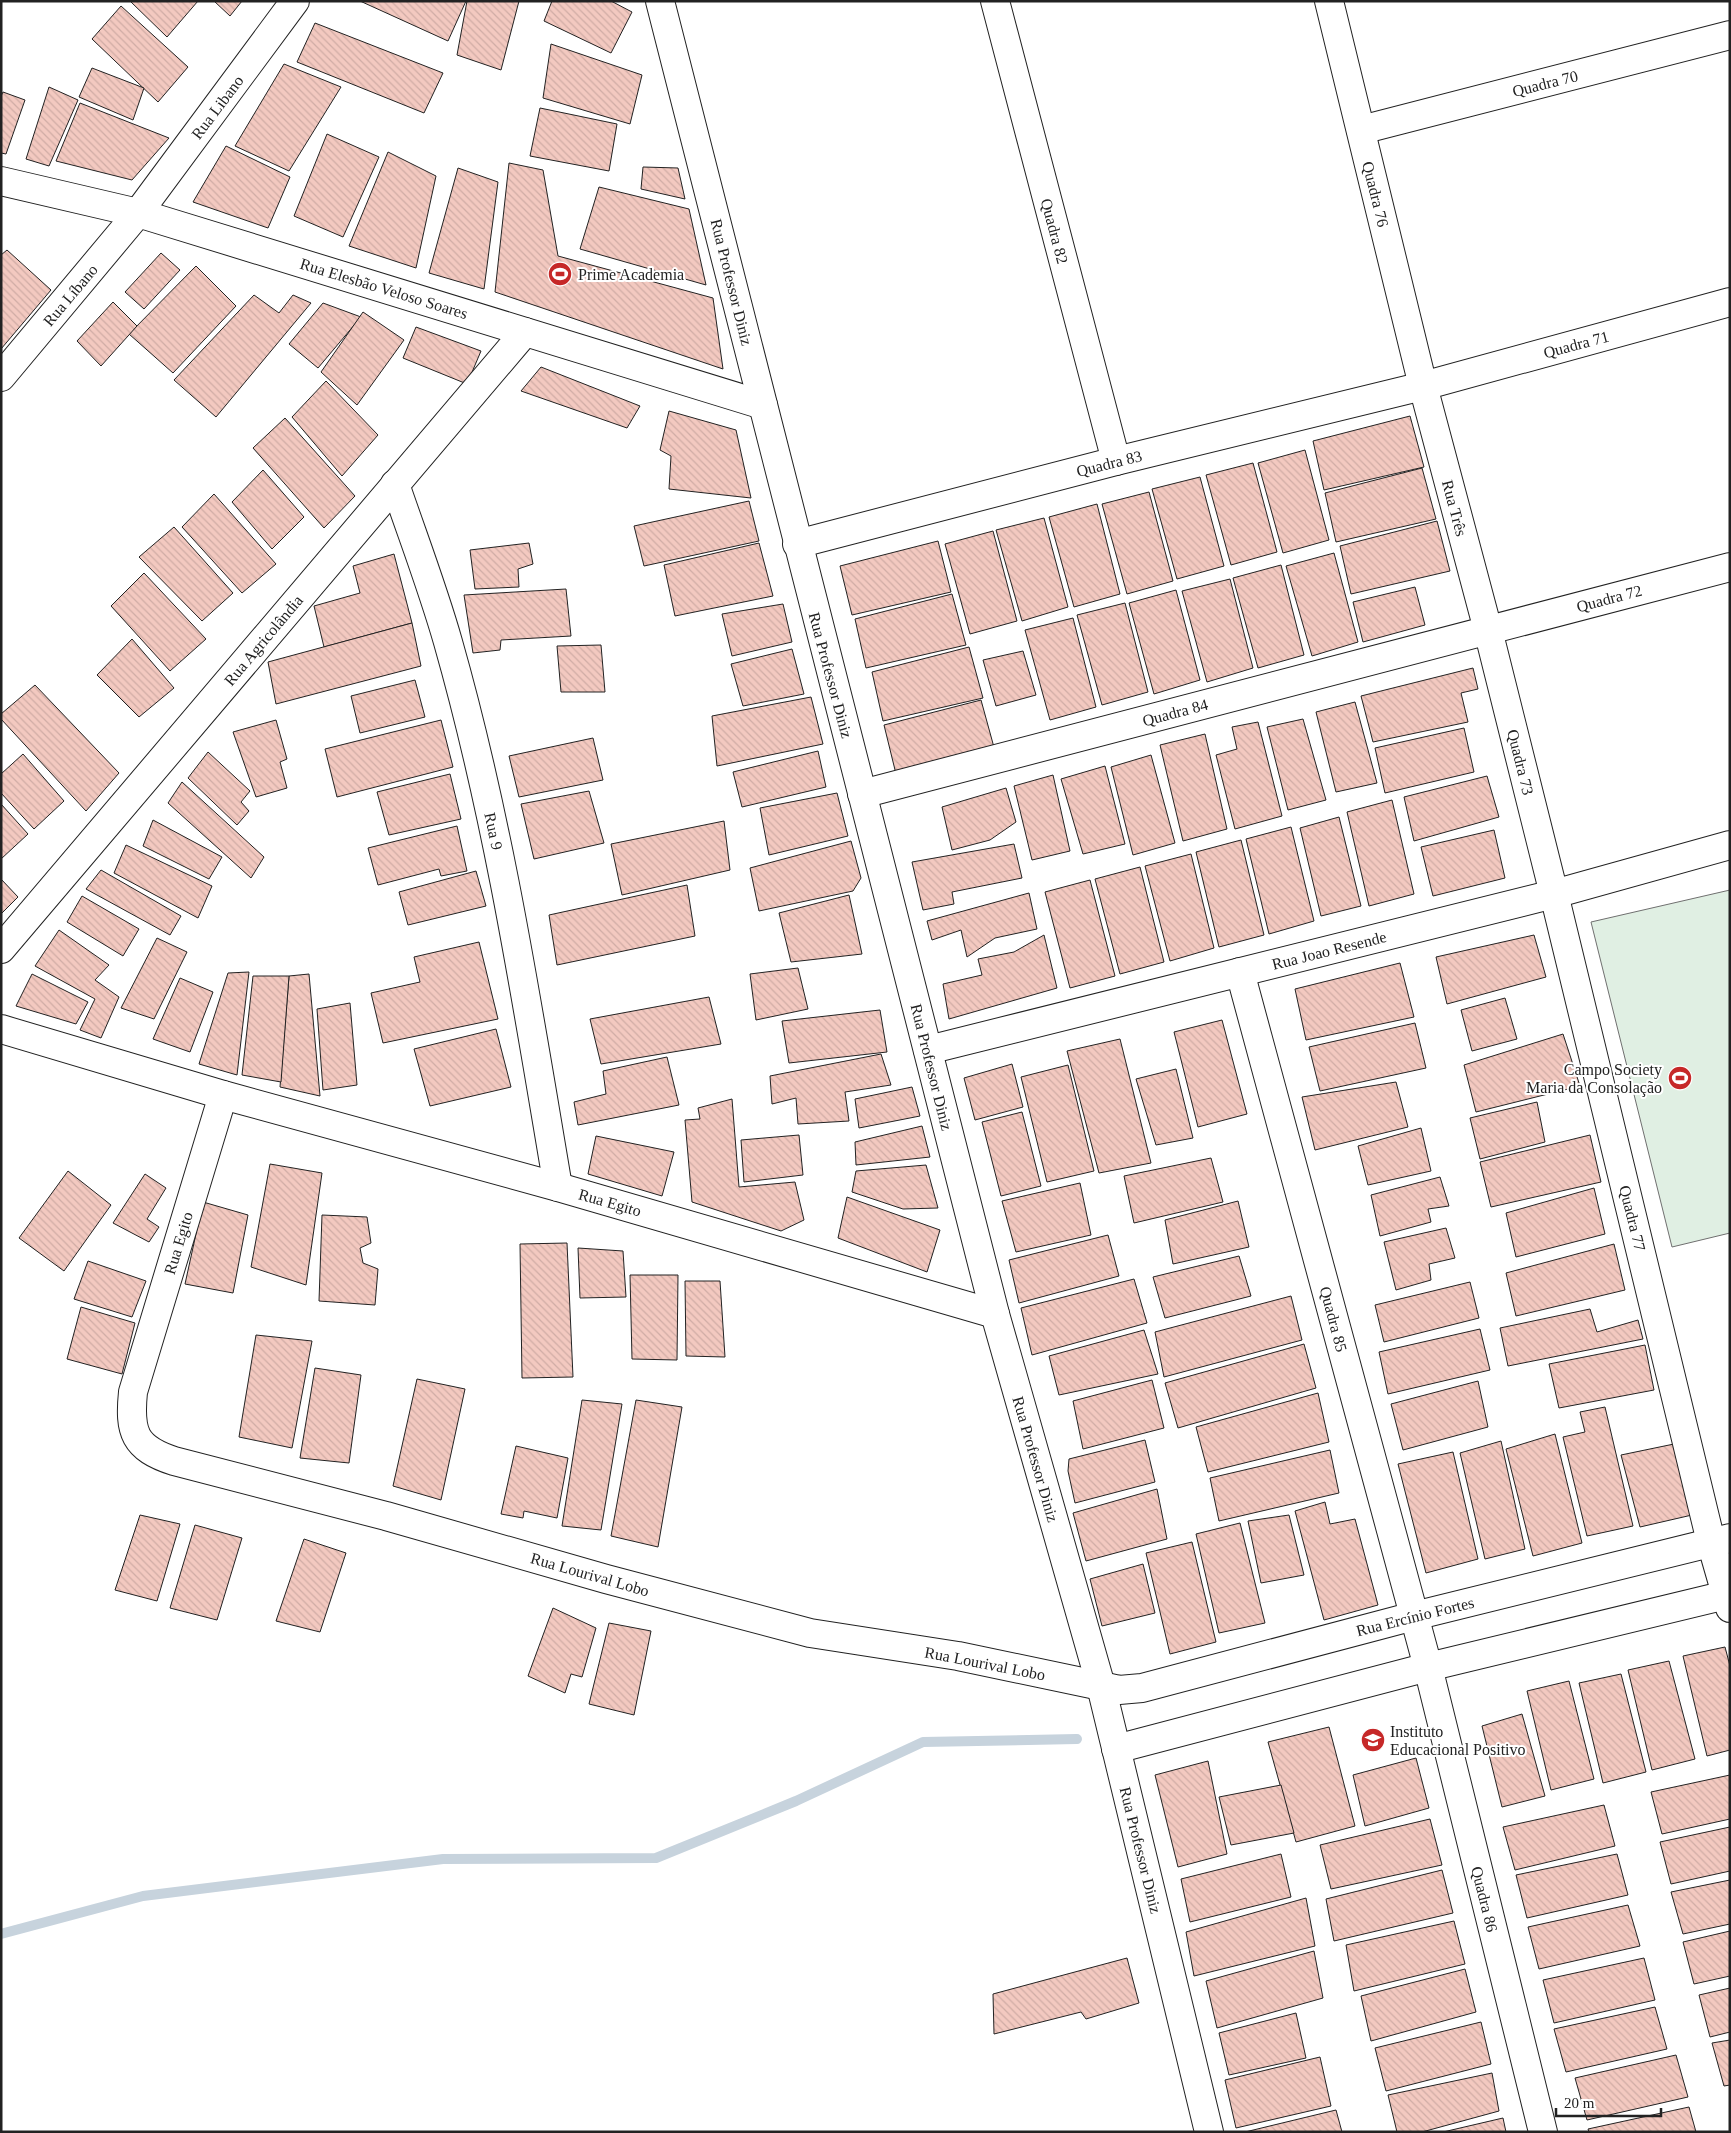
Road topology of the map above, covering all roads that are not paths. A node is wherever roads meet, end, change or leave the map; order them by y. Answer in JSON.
{"nodes":[{"id":1,"x":295,"y":1,"type":"edge"},
{"id":2,"x":660,"y":1,"type":"edge"},
{"id":3,"x":995,"y":1,"type":"edge"},
{"id":4,"x":1329,"y":1,"type":"edge"},
{"id":5,"x":1730,"y":35,"type":"edge"},
{"id":6,"x":1361,"y":130,"type":"junction"},
{"id":7,"x":1,"y":181,"type":"edge"},
{"id":8,"x":138,"y":213,"type":"junction"},
{"id":9,"x":1730,"y":302,"type":"edge"},
{"id":10,"x":525,"y":332,"type":"junction"},
{"id":11,"x":1,"y":377,"type":"edge"},
{"id":12,"x":1423,"y":386,"type":"junction"},
{"id":13,"x":763,"y":405,"type":"junction"},
{"id":14,"x":1116,"y":461,"type":"junction"},
{"id":15,"x":395,"y":484,"type":"junction"},
{"id":16,"x":797,"y":544,"type":"junction"},
{"id":17,"x":1730,"y":567,"type":"edge"},
{"id":18,"x":1488,"y":630,"type":"junction"},
{"id":19,"x":862,"y":794,"type":"junction"},
{"id":20,"x":1730,"y":845,"type":"edge"},
{"id":21,"x":1554,"y":894,"type":"junction"},
{"id":22,"x":1,"y":949,"type":"edge"},
{"id":23,"x":1240,"y":972,"type":"junction"},
{"id":24,"x":1,"y":1029,"type":"edge"},
{"id":25,"x":928,"y":1050,"type":"junction"},
{"id":26,"x":223,"y":1095,"type":"junction"},
{"id":27,"x":558,"y":1187,"type":"junction"},
{"id":28,"x":995,"y":1314,"type":"junction"},
{"id":29,"x":133,"y":1392,"type":"joint"},
{"id":30,"x":1720,"y":1540,"type":"edge"},
{"id":31,"x":1729,"y":1599,"type":"edge"},
{"id":32,"x":1414,"y":1616,"type":"junction"},
{"id":33,"x":1428,"y":1666,"type":"junction"},
{"id":34,"x":1101,"y":1686,"type":"junction"},
{"id":35,"x":1116,"y":1748,"type":"junction"},
{"id":36,"x":1210,"y":2132,"type":"edge"},
{"id":37,"x":1542,"y":2132,"type":"edge"}],
"edges":[{"from":1,"to":8,"type":"street","name":"Rua Libano"},
{"from":2,"to":13,"type":"street","name":"Rua Professor Diniz"},
{"from":3,"to":14,"type":"street","name":"Quadra 82"},
{"from":4,"to":6,"type":"street","name":"Quadra 76"},
{"from":5,"to":6,"type":"street","name":"Quadra 70"},
{"from":6,"to":12,"type":"street","name":"Quadra 76"},
{"from":7,"to":8,"type":"street","name":"Rua Elesbão Veloso Soares"},
{"from":8,"to":10,"type":"street","name":"Rua Elesbão Veloso Soares"},
{"from":8,"to":11,"type":"street","name":"Rua Líbano"},
{"from":9,"to":12,"type":"street","name":"Quadra 71"},
{"from":10,"to":13,"type":"street","name":"Rua Elesbão Veloso Soares"},
{"from":10,"to":15,"type":"street","name":"Rua Agricolândia"},
{"from":12,"to":14,"type":"street","name":"Quadra 83"},
{"from":12,"to":18,"type":"street","name":"Rua Três"},
{"from":13,"to":16,"type":"street","name":"Rua Professor Diniz"},
{"from":14,"to":16,"type":"street","name":"Quadra 83"},
{"from":15,"to":22,"type":"street","name":"Rua Agricolândia"},
{"from":15,"to":27,"type":"street","name":"Rua 9"},
{"from":16,"to":19,"type":"street","name":"Rua Professor Diniz"},
{"from":17,"to":18,"type":"street","name":"Quadra 72"},
{"from":18,"to":19,"type":"street","name":"Quadra 84"},
{"from":18,"to":21,"type":"street","name":"Quadra 73"},
{"from":19,"to":25,"type":"street","name":"Rua Professor Diniz"},
{"from":20,"to":21,"type":"street","name":"Rua Joao Resende"},
{"from":21,"to":23,"type":"street","name":"Rua Joao Resende"},
{"from":21,"to":30,"type":"street","name":"Quadra 77"},
{"from":23,"to":25,"type":"street","name":"Rua Joao Resende"},
{"from":23,"to":32,"type":"street","name":"Quadra 85"},
{"from":24,"to":26,"type":"street","name":"Rua Egito"},
{"from":25,"to":28,"type":"street","name":"Rua Professor Diniz"},
{"from":26,"to":27,"type":"street","name":"Rua Egito"},
{"from":26,"to":29,"type":"street","name":"Rua Egito"},
{"from":27,"to":28,"type":"street","name":"Rua Egito"},
{"from":28,"to":34,"type":"street","name":"Rua Professor Diniz"},
{"from":29,"to":34,"type":"street","name":"Rua Lourival Lobo"},
{"from":30,"to":31,"type":"street"},
{"from":30,"to":32,"type":"street","name":"Rua Ercínio Fortes"},
{"from":31,"to":33,"type":"street"},
{"from":32,"to":33,"type":"street","name":"Quadra 85"},
{"from":32,"to":34,"type":"street","name":"Rua Ercínio Fortes"},
{"from":33,"to":35,"type":"street"},
{"from":33,"to":37,"type":"street","name":"Quadra 86"},
{"from":34,"to":35,"type":"street","name":"Rua Professor Diniz"},
{"from":35,"to":36,"type":"street","name":"Rua Professor Diniz"}]}
